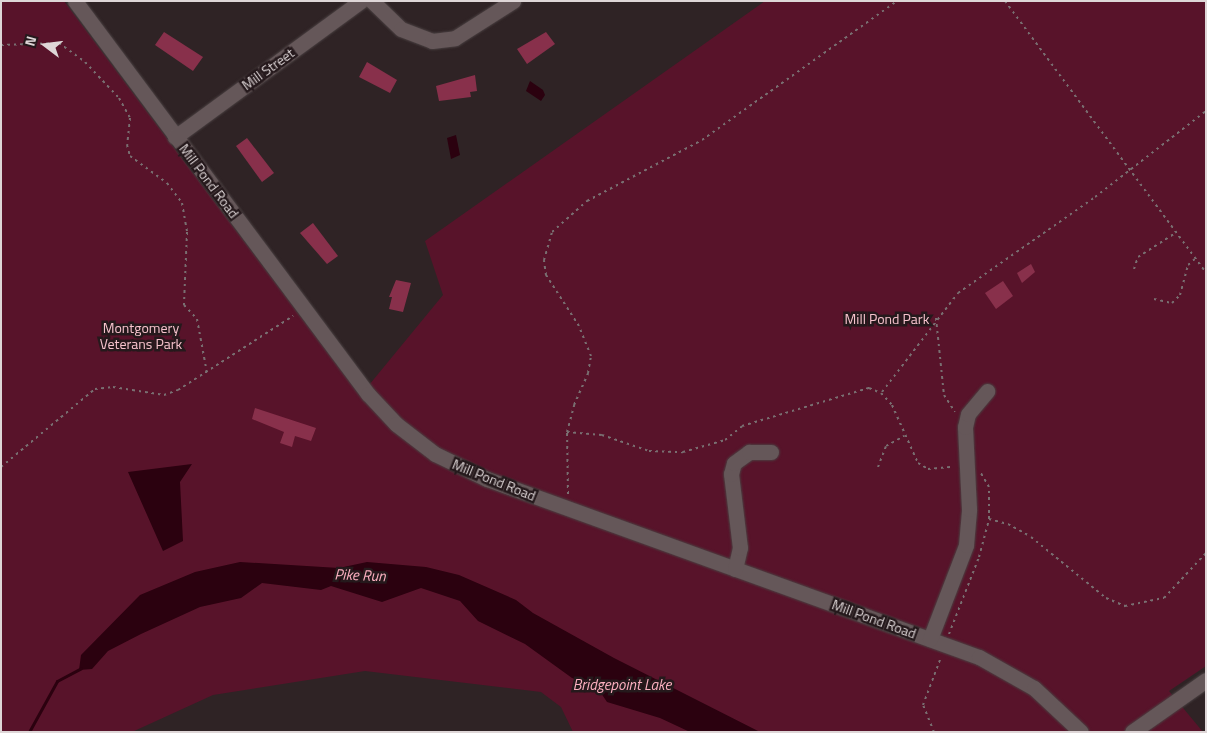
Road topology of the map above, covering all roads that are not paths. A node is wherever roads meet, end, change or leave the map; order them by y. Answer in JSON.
{"nodes":[{"id":1,"x":75,"y":1,"type":"edge"},
{"id":2,"x":361,"y":1,"type":"edge"},
{"id":3,"x":372,"y":1,"type":"edge"},
{"id":4,"x":513,"y":1,"type":"edge"},
{"id":5,"x":175,"y":136,"type":"junction"},
{"id":6,"x":987,"y":391,"type":"dead end"},
{"id":7,"x":771,"y":452,"type":"dead end"},
{"id":8,"x":735,"y":569,"type":"junction"},
{"id":9,"x":930,"y":639,"type":"junction"},
{"id":10,"x":1206,"y":680,"type":"edge"},
{"id":11,"x":1081,"y":732,"type":"edge"},
{"id":12,"x":1132,"y":732,"type":"edge"}],
"edges":[{"from":1,"to":5,"type":"street","name":"Mill Pond Road"},
{"from":2,"to":5,"type":"street","name":"Mill Street"},
{"from":3,"to":4,"type":"street"},
{"from":5,"to":8,"type":"street","name":"Mill Pond Road"},
{"from":6,"to":9,"type":"street"},
{"from":7,"to":8,"type":"street"},
{"from":8,"to":9,"type":"street","name":"Mill Pond Road"},
{"from":9,"to":11,"type":"street","name":"Mill Pond Road"},
{"from":10,"to":12,"type":"street"}]}
